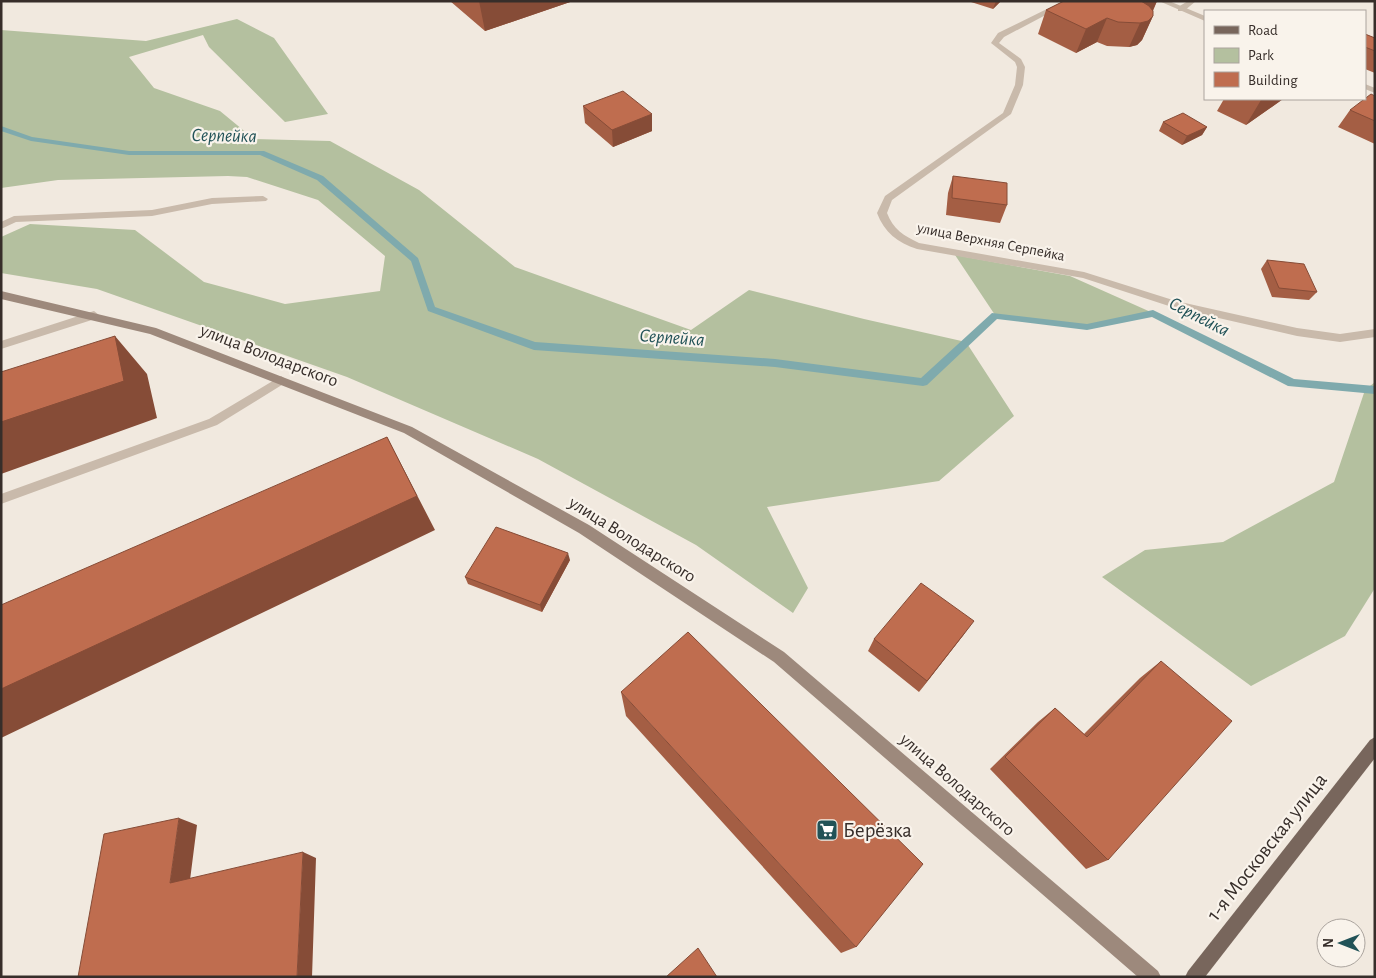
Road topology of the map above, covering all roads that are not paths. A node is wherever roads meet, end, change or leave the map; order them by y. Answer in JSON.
{"nodes":[{"id":1,"x":1069,"y":1,"type":"edge"},
{"id":2,"x":1162,"y":1,"type":"edge"},
{"id":3,"x":1193,"y":1,"type":"edge"},
{"id":4,"x":1181,"y":9,"type":"junction"},
{"id":5,"x":1204,"y":19,"type":"edge"},
{"id":6,"x":263,"y":199,"type":"dead end"},
{"id":7,"x":1,"y":226,"type":"edge"},
{"id":8,"x":1,"y":295,"type":"edge"},
{"id":9,"x":94,"y":316,"type":"junction"},
{"id":10,"x":1375,"y":333,"type":"edge"},
{"id":11,"x":1,"y":345,"type":"edge"},
{"id":12,"x":281,"y":380,"type":"junction"},
{"id":13,"x":1,"y":499,"type":"edge"},
{"id":14,"x":1375,"y":745,"type":"edge"},
{"id":15,"x":1152,"y":977,"type":"edge"},
{"id":16,"x":1194,"y":977,"type":"edge"}],
"edges":[{"from":1,"to":10,"type":"street","name":"улица Верхняя Серпейка"},
{"from":2,"to":4,"type":"street"},
{"from":3,"to":4,"type":"street"},
{"from":4,"to":5,"type":"street"},
{"from":6,"to":7,"type":"street"},
{"from":8,"to":9,"type":"main road","name":"улица Володарского"},
{"from":9,"to":11,"type":"street"},
{"from":9,"to":12,"type":"main road","name":"улица Володарского"},
{"from":12,"to":13,"type":"street"},
{"from":12,"to":15,"type":"main road","name":"улица Володарского"},
{"from":14,"to":16,"type":"main road","name":"1-я Московская улица"}]}
